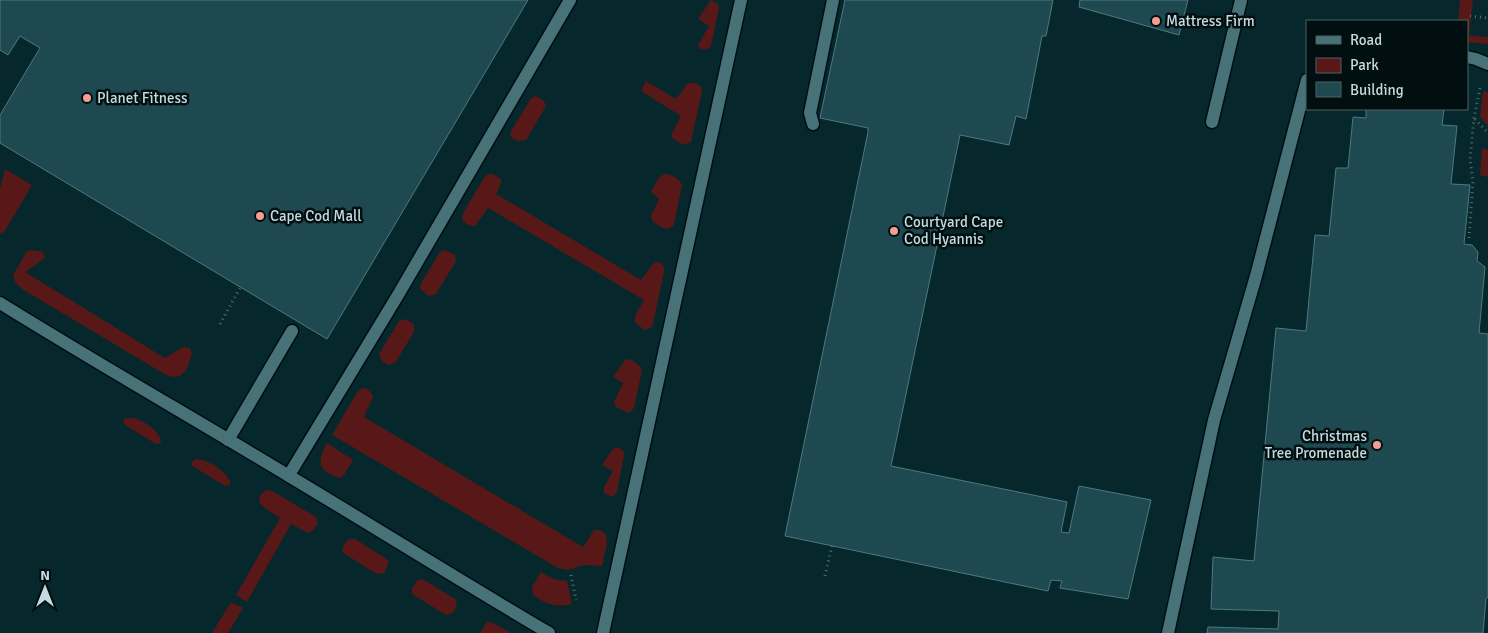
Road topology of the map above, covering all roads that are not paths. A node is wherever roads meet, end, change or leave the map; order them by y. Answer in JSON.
{"nodes":[{"id":1,"x":570,"y":0,"type":"edge"},
{"id":2,"x":741,"y":0,"type":"edge"},
{"id":3,"x":833,"y":0,"type":"edge"},
{"id":4,"x":1241,"y":0,"type":"edge"},
{"id":5,"x":1468,"y":57,"type":"edge"},
{"id":6,"x":1488,"y":64,"type":"edge"},
{"id":7,"x":1306,"y":84,"type":"edge"},
{"id":8,"x":1212,"y":122,"type":"dead end"},
{"id":9,"x":813,"y":124,"type":"dead end"},
{"id":10,"x":0,"y":303,"type":"edge"},
{"id":11,"x":292,"y":330,"type":"dead end"},
{"id":12,"x":228,"y":440,"type":"junction"},
{"id":13,"x":289,"y":475,"type":"junction"},
{"id":14,"x":549,"y":633,"type":"edge"},
{"id":15,"x":603,"y":633,"type":"edge"},
{"id":16,"x":1168,"y":633,"type":"edge"}],
"edges":[{"from":1,"to":13,"type":"lane"},
{"from":2,"to":15,"type":"lane"},
{"from":3,"to":9,"type":"lane"},
{"from":4,"to":8,"type":"lane"},
{"from":5,"to":6,"type":"lane"},
{"from":7,"to":16,"type":"lane"},
{"from":10,"to":12,"type":"lane"},
{"from":11,"to":12,"type":"lane"},
{"from":12,"to":13,"type":"lane"},
{"from":13,"to":14,"type":"lane"}]}
